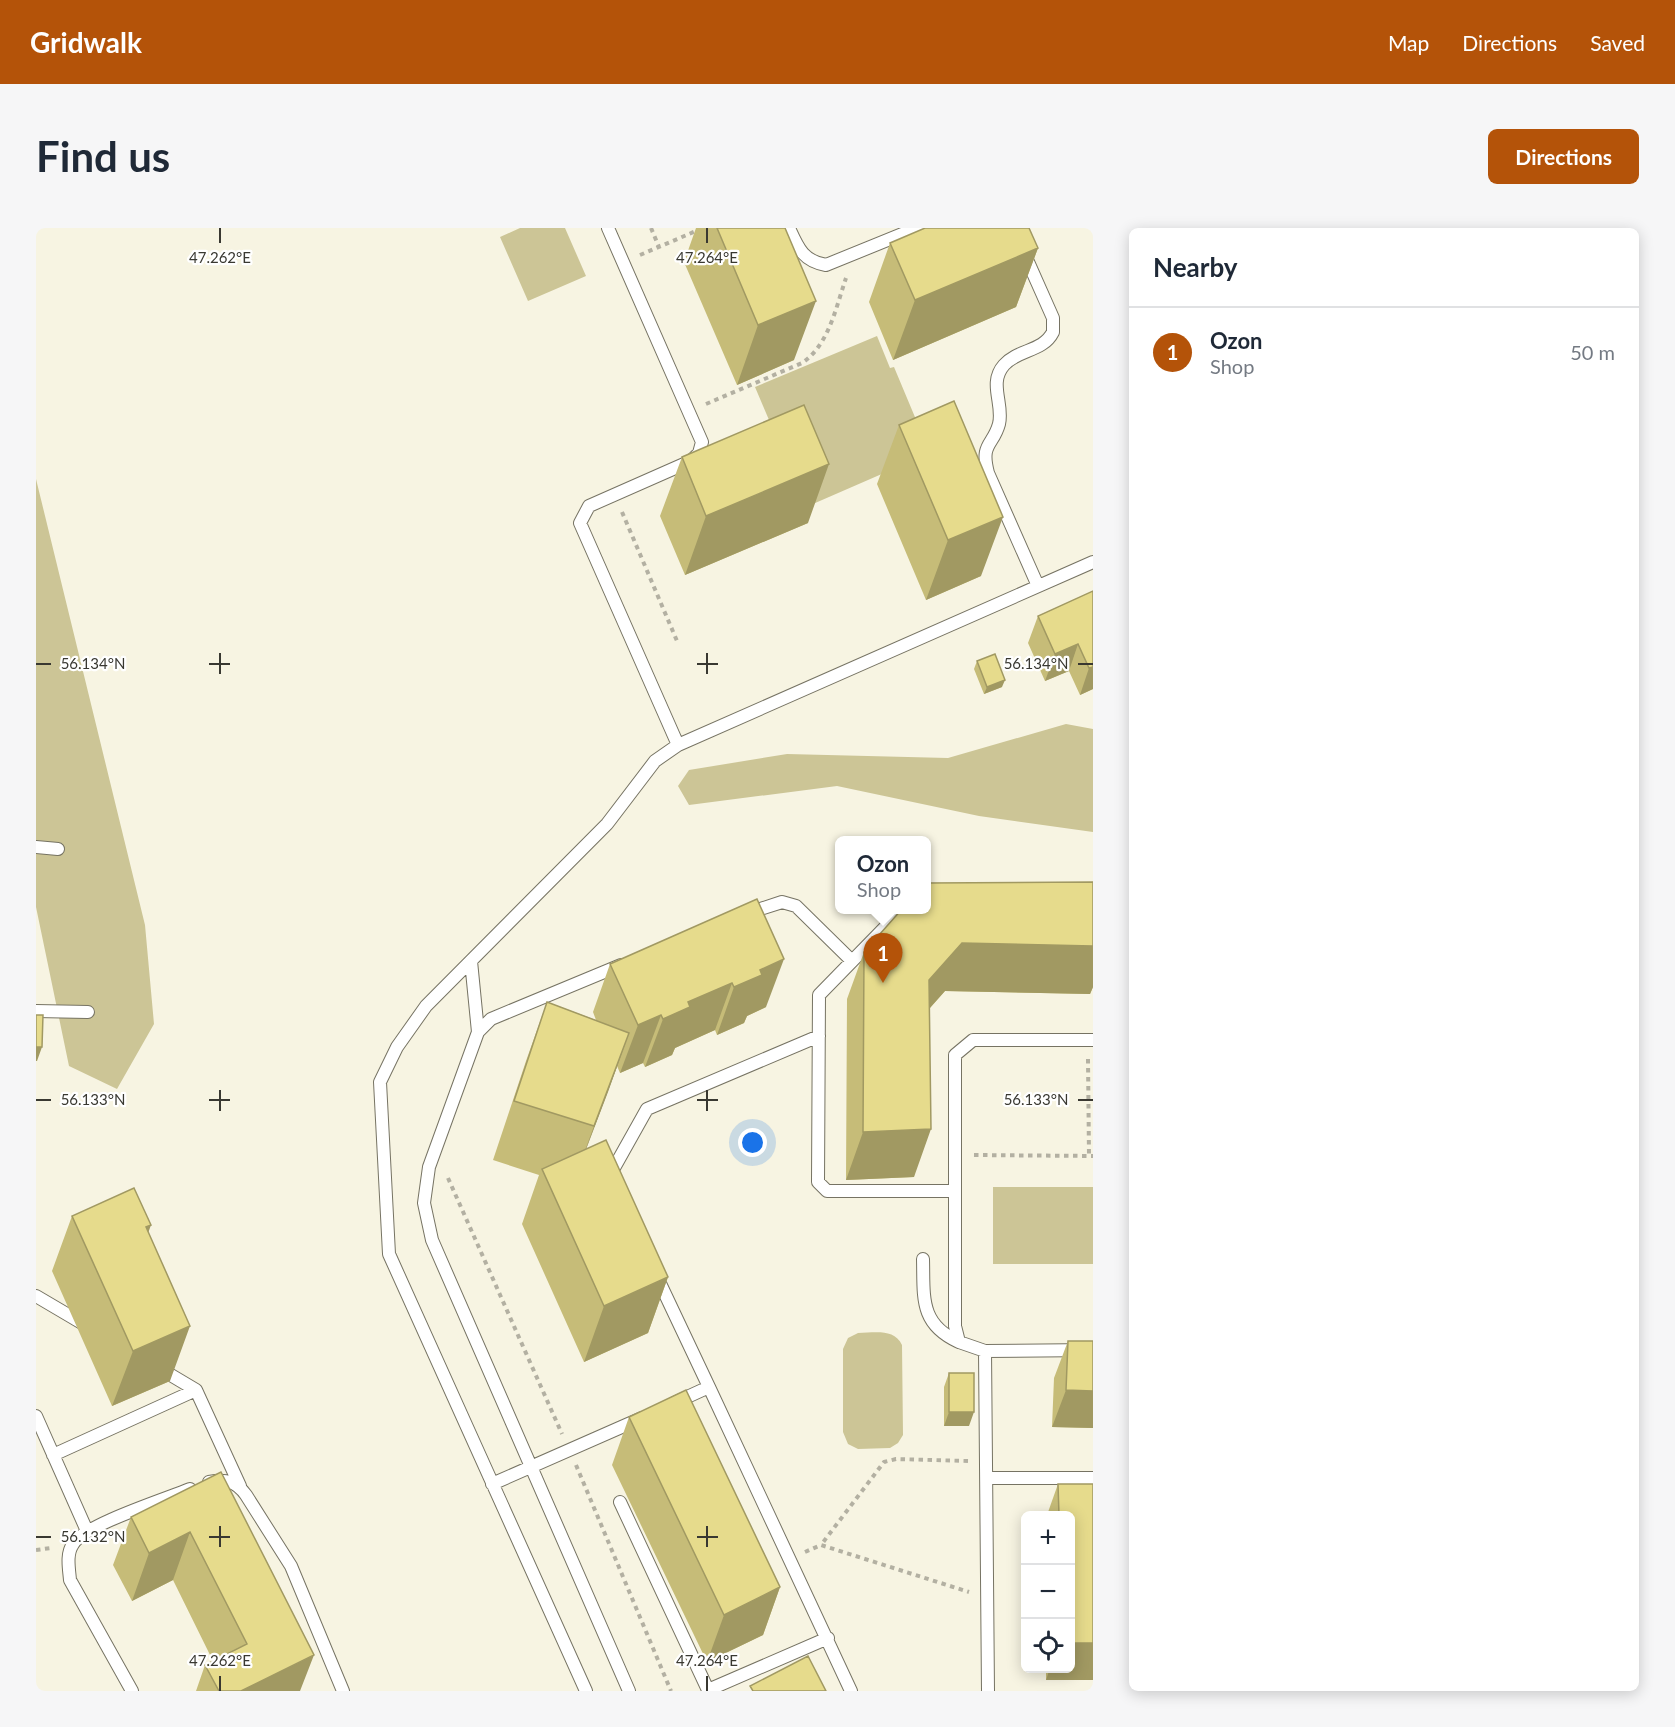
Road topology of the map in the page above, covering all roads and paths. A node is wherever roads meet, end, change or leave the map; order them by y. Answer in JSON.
{"nodes":[{"id":1,"x":608,"y":228,"type":"edge"},
{"id":2,"x":651,"y":228,"type":"edge"},
{"id":3,"x":703,"y":228,"type":"edge"},
{"id":4,"x":789,"y":228,"type":"edge"},
{"id":5,"x":917,"y":228,"type":"edge"},
{"id":6,"x":1013,"y":228,"type":"edge"},
{"id":7,"x":659,"y":247,"type":"junction"},
{"id":8,"x":855,"y":255,"type":"junction"},
{"id":9,"x":623,"y":263,"type":"junction"},
{"id":10,"x":689,"y":411,"type":"junction"},
{"id":11,"x":615,"y":494,"type":"junction"},
{"id":12,"x":1093,"y":562,"type":"edge"},
{"id":13,"x":1038,"y":586,"type":"junction"},
{"id":14,"x":677,"y":641,"type":"dead end"},
{"id":15,"x":678,"y":745,"type":"junction"},
{"id":16,"x":36,"y":847,"type":"edge"},
{"id":17,"x":58,"y":849,"type":"dead end"},
{"id":18,"x":897,"y":914,"type":"edge"},
{"id":19,"x":734,"y":918,"type":"edge"},
{"id":20,"x":635,"y":960,"type":"edge"},
{"id":21,"x":471,"y":961,"type":"junction"},
{"id":22,"x":852,"y":961,"type":"junction"},
{"id":23,"x":36,"y":1011,"type":"edge"},
{"id":24,"x":88,"y":1012,"type":"dead end"},
{"id":25,"x":478,"y":1032,"type":"junction"},
{"id":26,"x":819,"y":1036,"type":"junction"},
{"id":27,"x":1090,"y":1040,"type":"edge"},
{"id":28,"x":1091,"y":1123,"type":"edge"},
{"id":29,"x":435,"y":1150,"type":"junction"},
{"id":30,"x":955,"y":1155,"type":"junction"},
{"id":31,"x":1091,"y":1156,"type":"edge"},
{"id":32,"x":614,"y":1187,"type":"edge"},
{"id":33,"x":955,"y":1191,"type":"junction"},
{"id":34,"x":923,"y":1259,"type":"dead end"},
{"id":35,"x":649,"y":1261,"type":"edge"},
{"id":36,"x":36,"y":1296,"type":"edge"},
{"id":37,"x":96,"y":1331,"type":"dead end"},
{"id":38,"x":959,"y":1342,"type":"junction"},
{"id":39,"x":1093,"y":1350,"type":"edge"},
{"id":40,"x":986,"y":1351,"type":"junction"},
{"id":41,"x":146,"y":1361,"type":"edge"},
{"id":42,"x":709,"y":1387,"type":"junction"},
{"id":43,"x":196,"y":1390,"type":"junction"},
{"id":44,"x":36,"y":1416,"type":"edge"},
{"id":45,"x":569,"y":1450,"type":"junction"},
{"id":46,"x":53,"y":1455,"type":"junction"},
{"id":47,"x":986,"y":1462,"type":"junction"},
{"id":48,"x":530,"y":1468,"type":"junction"},
{"id":49,"x":987,"y":1478,"type":"junction"},
{"id":50,"x":1093,"y":1478,"type":"edge"},
{"id":51,"x":492,"y":1484,"type":"junction"},
{"id":52,"x":240,"y":1486,"type":"junction"},
{"id":53,"x":620,"y":1502,"type":"dead end"},
{"id":54,"x":87,"y":1531,"type":"junction"},
{"id":55,"x":987,"y":1598,"type":"junction"},
{"id":56,"x":828,"y":1638,"type":"junction"},
{"id":57,"x":132,"y":1691,"type":"edge"},
{"id":58,"x":343,"y":1691,"type":"edge"},
{"id":59,"x":586,"y":1691,"type":"edge"},
{"id":60,"x":628,"y":1691,"type":"edge"},
{"id":61,"x":671,"y":1691,"type":"edge"},
{"id":62,"x":707,"y":1691,"type":"edge"},
{"id":63,"x":851,"y":1691,"type":"edge"},
{"id":64,"x":988,"y":1691,"type":"edge"}],
"edges":[{"from":1,"to":9,"type":"lane"},
{"from":2,"to":7,"type":"path"},
{"from":3,"to":7,"type":"path"},
{"from":4,"to":8,"type":"lane"},
{"from":5,"to":8,"type":"lane"},
{"from":6,"to":13,"type":"lane"},
{"from":7,"to":9,"type":"path"},
{"from":8,"to":10,"type":"path"},
{"from":9,"to":10,"type":"lane"},
{"from":10,"to":11,"type":"lane"},
{"from":11,"to":14,"type":"path"},
{"from":11,"to":15,"type":"lane"},
{"from":12,"to":13,"type":"lane"},
{"from":13,"to":15,"type":"lane"},
{"from":15,"to":21,"type":"lane"},
{"from":16,"to":17,"type":"lane"},
{"from":18,"to":22,"type":"lane"},
{"from":19,"to":22,"type":"lane"},
{"from":20,"to":25,"type":"lane"},
{"from":21,"to":25,"type":"lane"},
{"from":21,"to":51,"type":"lane"},
{"from":22,"to":26,"type":"lane"},
{"from":23,"to":24,"type":"lane"},
{"from":25,"to":29,"type":"lane"},
{"from":26,"to":32,"type":"lane"},
{"from":26,"to":33,"type":"lane"},
{"from":27,"to":28,"type":"path"},
{"from":27,"to":30,"type":"lane"},
{"from":28,"to":31,"type":"path"},
{"from":29,"to":45,"type":"path"},
{"from":29,"to":48,"type":"lane"},
{"from":30,"to":31,"type":"path"},
{"from":30,"to":33,"type":"lane"},
{"from":33,"to":38,"type":"lane"},
{"from":34,"to":38,"type":"lane"},
{"from":35,"to":42,"type":"lane"},
{"from":36,"to":37,"type":"lane"},
{"from":38,"to":40,"type":"lane"},
{"from":39,"to":40,"type":"lane"},
{"from":40,"to":47,"type":"lane"},
{"from":41,"to":43,"type":"lane"},
{"from":42,"to":45,"type":"lane"},
{"from":42,"to":56,"type":"lane"},
{"from":43,"to":46,"type":"lane"},
{"from":43,"to":52,"type":"lane"},
{"from":44,"to":46,"type":"lane"},
{"from":45,"to":48,"type":"lane"},
{"from":45,"to":61,"type":"path"},
{"from":46,"to":54,"type":"lane"},
{"from":47,"to":49,"type":"lane"},
{"from":47,"to":55,"type":"path"},
{"from":48,"to":51,"type":"lane"},
{"from":48,"to":60,"type":"lane"},
{"from":49,"to":50,"type":"lane"},
{"from":49,"to":55,"type":"lane"},
{"from":51,"to":59,"type":"lane"},
{"from":52,"to":54,"type":"lane"},
{"from":52,"to":58,"type":"lane"},
{"from":53,"to":62,"type":"lane"},
{"from":54,"to":57,"type":"lane"},
{"from":55,"to":64,"type":"lane"},
{"from":56,"to":62,"type":"lane"},
{"from":56,"to":63,"type":"lane"}]}
